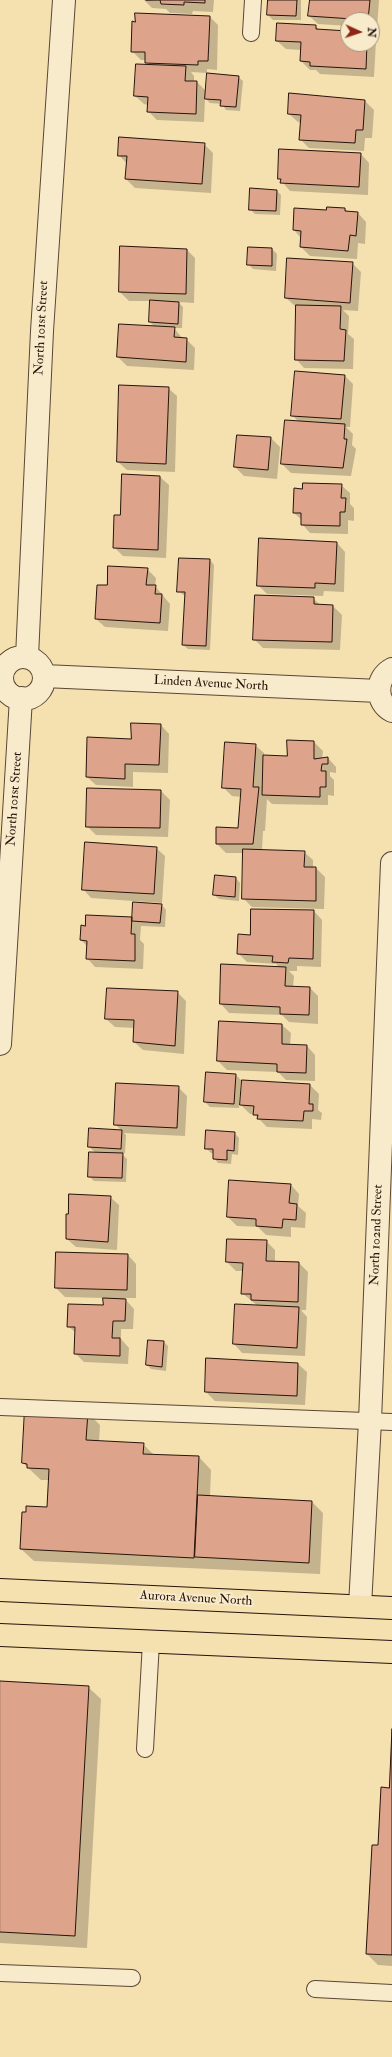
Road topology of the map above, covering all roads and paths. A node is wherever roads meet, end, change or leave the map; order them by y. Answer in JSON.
{"nodes":[{"id":1,"x":64,"y":0,"type":"edge"},
{"id":2,"x":253,"y":0,"type":"edge"},
{"id":3,"x":251,"y":33,"type":"dead end"},
{"id":4,"x":27,"y":657,"type":"junction"},
{"id":5,"x":392,"y":669,"type":"edge"},
{"id":6,"x":44,"y":676,"type":"junction"},
{"id":7,"x":1,"y":677,"type":"edge"},
{"id":8,"x":379,"y":692,"type":"junction"},
{"id":9,"x":21,"y":698,"type":"junction"},
{"id":10,"x":392,"y":711,"type":"edge"},
{"id":11,"x":392,"y":863,"type":"edge"},
{"id":12,"x":0,"y":1044,"type":"edge"},
{"id":13,"x":0,"y":1407,"type":"edge"},
{"id":14,"x":370,"y":1421,"type":"junction"},
{"id":15,"x":392,"y":1422,"type":"edge"},
{"id":16,"x":0,"y":1590,"type":"edge"},
{"id":17,"x":360,"y":1606,"type":"junction"},
{"id":18,"x":392,"y":1608,"type":"edge"},
{"id":19,"x":0,"y":1635,"type":"edge"},
{"id":20,"x":151,"y":1642,"type":"junction"},
{"id":21,"x":392,"y":1652,"type":"edge"},
{"id":22,"x":145,"y":1749,"type":"dead end"},
{"id":23,"x":0,"y":1973,"type":"edge"},
{"id":24,"x":132,"y":1978,"type":"dead end"},
{"id":25,"x":315,"y":1988,"type":"dead end"},
{"id":26,"x":392,"y":1993,"type":"edge"}],
"edges":[{"from":1,"to":4,"type":"street","name":"North 101st Street"},
{"from":2,"to":3,"type":"lane"},
{"from":4,"to":6,"type":"street"},
{"from":4,"to":7,"type":"street"},
{"from":5,"to":8,"type":"street"},
{"from":6,"to":8,"type":"street","name":"Linden Avenue North"},
{"from":6,"to":9,"type":"street"},
{"from":7,"to":9,"type":"street"},
{"from":8,"to":10,"type":"street"},
{"from":9,"to":12,"type":"street","name":"North 101st Street"},
{"from":11,"to":14,"type":"street","name":"North 102nd Street"},
{"from":13,"to":14,"type":"lane"},
{"from":14,"to":15,"type":"lane"},
{"from":14,"to":17,"type":"street","name":"North 102nd Street"},
{"from":16,"to":17,"type":"highway","name":"Aurora Avenue North"},
{"from":17,"to":18,"type":"highway","name":"Aurora Avenue North"},
{"from":19,"to":20,"type":"highway"},
{"from":20,"to":21,"type":"highway"},
{"from":20,"to":22,"type":"lane"},
{"from":23,"to":24,"type":"lane"},
{"from":25,"to":26,"type":"lane"}]}
